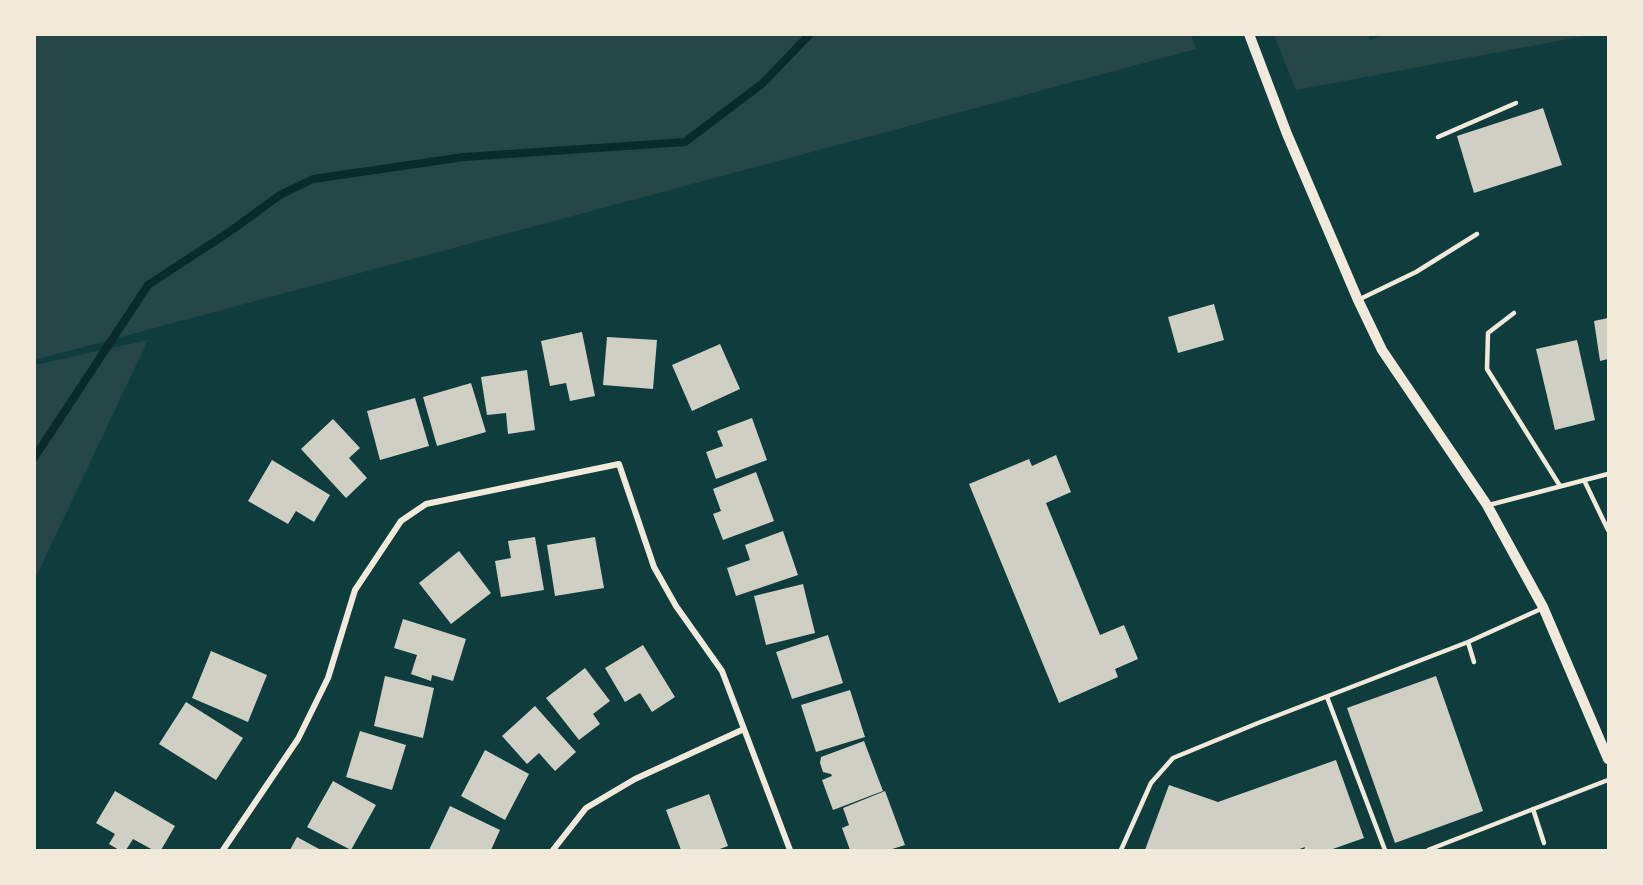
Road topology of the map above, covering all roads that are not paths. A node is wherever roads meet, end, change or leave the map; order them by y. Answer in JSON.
{"nodes":[{"id":1,"x":1249,"y":34,"type":"edge"},
{"id":2,"x":1516,"y":103,"type":"dead end"},
{"id":3,"x":1438,"y":137,"type":"dead end"},
{"id":4,"x":1478,"y":234,"type":"dead end"},
{"id":5,"x":1358,"y":300,"type":"junction"},
{"id":6,"x":1514,"y":313,"type":"dead end"},
{"id":7,"x":1608,"y":474,"type":"edge"},
{"id":8,"x":1584,"y":480,"type":"junction"},
{"id":9,"x":1560,"y":486,"type":"junction"},
{"id":10,"x":1487,"y":505,"type":"junction"},
{"id":11,"x":1608,"y":530,"type":"edge"},
{"id":12,"x":1543,"y":607,"type":"junction"},
{"id":13,"x":1468,"y":642,"type":"junction"},
{"id":14,"x":1474,"y":662,"type":"dead end"},
{"id":15,"x":1326,"y":697,"type":"junction"},
{"id":16,"x":744,"y":729,"type":"junction"},
{"id":17,"x":1608,"y":759,"type":"edge"},
{"id":18,"x":1608,"y":780,"type":"edge"},
{"id":19,"x":1533,"y":809,"type":"junction"},
{"id":20,"x":1544,"y":843,"type":"dead end"},
{"id":21,"x":223,"y":850,"type":"edge"},
{"id":22,"x":553,"y":850,"type":"edge"},
{"id":23,"x":790,"y":850,"type":"edge"},
{"id":24,"x":1121,"y":850,"type":"edge"},
{"id":25,"x":1385,"y":850,"type":"edge"},
{"id":26,"x":1428,"y":850,"type":"edge"}],
"edges":[{"from":1,"to":5,"type":"street"},
{"from":2,"to":3,"type":"lane"},
{"from":4,"to":5,"type":"lane"},
{"from":5,"to":10,"type":"street"},
{"from":6,"to":9,"type":"lane"},
{"from":7,"to":8,"type":"lane"},
{"from":8,"to":9,"type":"lane"},
{"from":8,"to":11,"type":"lane"},
{"from":9,"to":10,"type":"lane"},
{"from":10,"to":12,"type":"street"},
{"from":12,"to":13,"type":"lane"},
{"from":12,"to":17,"type":"street"},
{"from":13,"to":14,"type":"lane"},
{"from":13,"to":15,"type":"lane"},
{"from":15,"to":24,"type":"lane"},
{"from":15,"to":25,"type":"lane"},
{"from":16,"to":21,"type":"street"},
{"from":16,"to":22,"type":"street"},
{"from":16,"to":23,"type":"street"},
{"from":18,"to":19,"type":"lane"},
{"from":19,"to":20,"type":"lane"},
{"from":19,"to":26,"type":"lane"}]}
